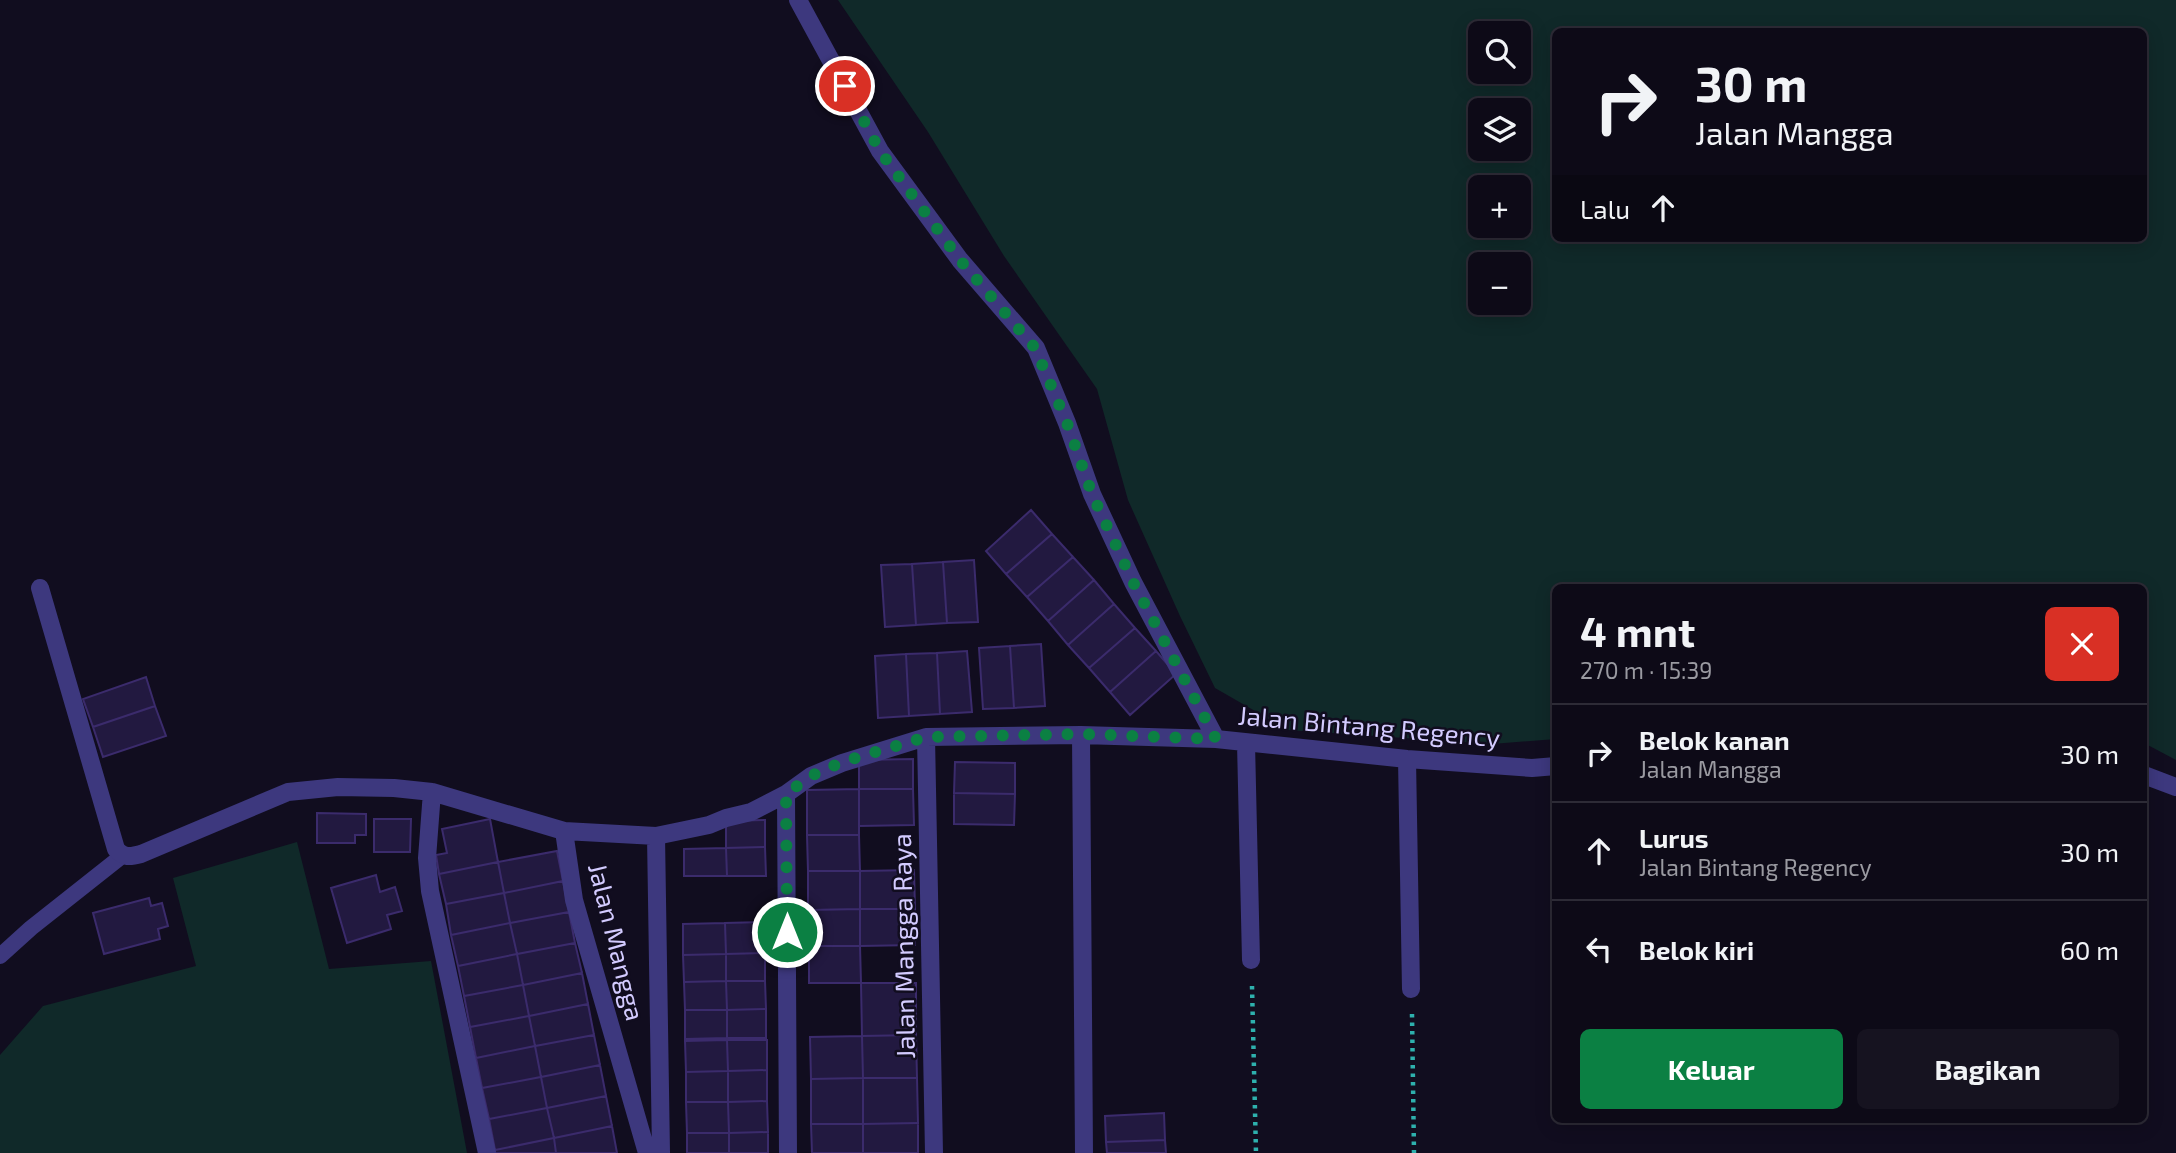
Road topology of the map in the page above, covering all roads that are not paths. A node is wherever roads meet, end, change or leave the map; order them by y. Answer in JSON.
{"nodes":[{"id":1,"x":798,"y":0,"type":"edge"},
{"id":2,"x":40,"y":588,"type":"dead end"},
{"id":3,"x":1081,"y":734,"type":"junction"},
{"id":4,"x":926,"y":737,"type":"junction"},
{"id":5,"x":1216,"y":739,"type":"junction"},
{"id":6,"x":1246,"y":743,"type":"junction"},
{"id":7,"x":1407,"y":760,"type":"junction"},
{"id":8,"x":1552,"y":766,"type":"edge"},
{"id":9,"x":2147,"y":776,"type":"edge"},
{"id":10,"x":2176,"y":787,"type":"edge"},
{"id":11,"x":432,"y":792,"type":"junction"},
{"id":12,"x":786,"y":794,"type":"junction"},
{"id":13,"x":564,"y":831,"type":"junction"},
{"id":14,"x":656,"y":836,"type":"junction"},
{"id":15,"x":122,"y":856,"type":"junction"},
{"id":16,"x":0,"y":956,"type":"edge"},
{"id":17,"x":1251,"y":960,"type":"road end"},
{"id":18,"x":1411,"y":989,"type":"road end"},
{"id":19,"x":487,"y":1153,"type":"edge"},
{"id":20,"x":647,"y":1153,"type":"edge"},
{"id":21,"x":661,"y":1153,"type":"edge"},
{"id":22,"x":788,"y":1153,"type":"edge"},
{"id":23,"x":934,"y":1153,"type":"edge"},
{"id":24,"x":1084,"y":1153,"type":"edge"}],
"edges":[{"from":1,"to":5,"type":"street"},
{"from":2,"to":15,"type":"street"},
{"from":3,"to":4,"type":"street","name":"Jalan Bintang Regency"},
{"from":3,"to":5,"type":"street","name":"Jalan Bintang Regency"},
{"from":3,"to":24,"type":"street"},
{"from":4,"to":12,"type":"street","name":"Jalan Mangga"},
{"from":4,"to":23,"type":"street","name":"Jalan Mangga Raya"},
{"from":5,"to":6,"type":"street","name":"Jalan Bintang Regency"},
{"from":6,"to":7,"type":"street","name":"Jalan Bintang Regency"},
{"from":6,"to":17,"type":"street"},
{"from":7,"to":8,"type":"street","name":"Jalan Bintang Regency"},
{"from":7,"to":18,"type":"street"},
{"from":9,"to":10,"type":"street"},
{"from":11,"to":13,"type":"street"},
{"from":11,"to":15,"type":"street"},
{"from":11,"to":19,"type":"street"},
{"from":12,"to":14,"type":"street","name":"Jalan Mangga"},
{"from":12,"to":22,"type":"street"},
{"from":13,"to":14,"type":"street","name":"Jalan Mangga"},
{"from":13,"to":20,"type":"street","name":"Jalan Mangga"},
{"from":14,"to":21,"type":"street","name":"Jalan Mangga"},
{"from":15,"to":16,"type":"lane"}]}
